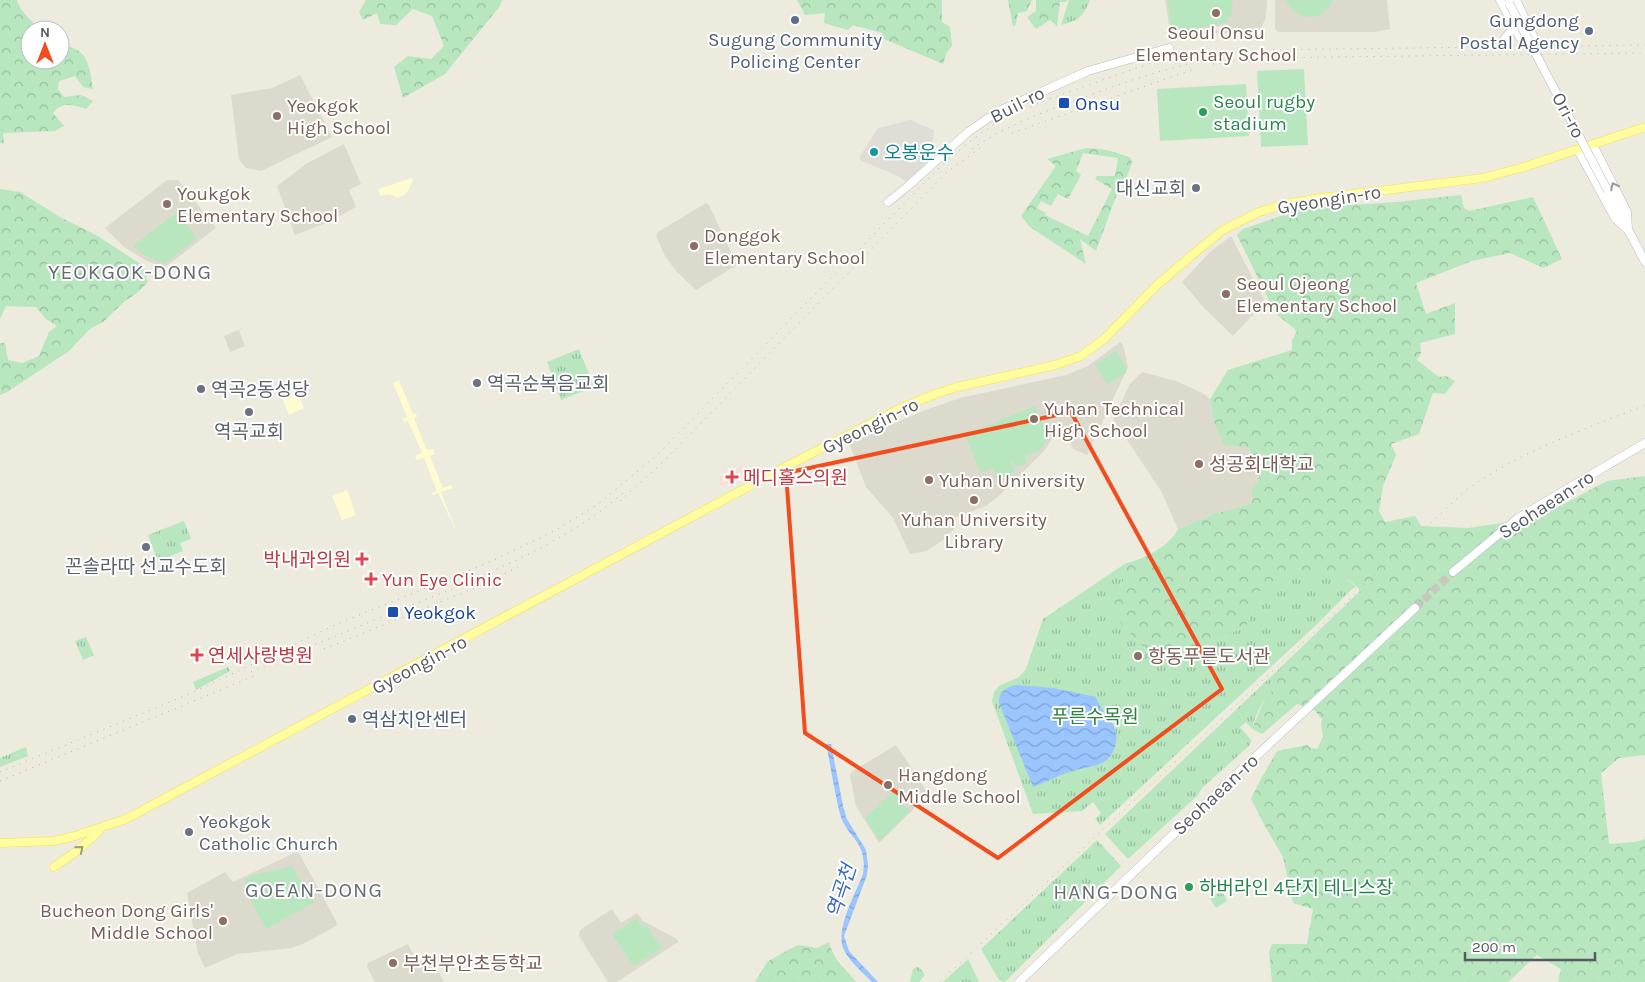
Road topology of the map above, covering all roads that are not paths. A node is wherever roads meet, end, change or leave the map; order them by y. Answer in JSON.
{"nodes":[{"id":1,"x":1500,"y":0,"type":"edge"},
{"id":2,"x":1511,"y":1,"type":"edge"},
{"id":3,"x":1520,"y":8,"type":"junction"},
{"id":4,"x":1507,"y":14,"type":"junction"},
{"id":5,"x":1512,"y":22,"type":"junction"},
{"id":6,"x":1505,"y":38,"type":"dead end"},
{"id":7,"x":1520,"y":38,"type":"dead end"},
{"id":8,"x":1534,"y":38,"type":"dead end"},
{"id":9,"x":1169,"y":48,"type":"dead end"},
{"id":10,"x":1645,"y":127,"type":"edge"},
{"id":11,"x":1593,"y":145,"type":"junction"},
{"id":12,"x":1578,"y":150,"type":"junction"},
{"id":13,"x":888,"y":202,"type":"dead end"},
{"id":14,"x":1628,"y":230,"type":"junction"},
{"id":15,"x":1645,"y":262,"type":"edge"},
{"id":16,"x":1645,"y":443,"type":"edge"},
{"id":17,"x":1453,"y":572,"type":"tunnel mouth"},
{"id":18,"x":1415,"y":608,"type":"tunnel mouth"},
{"id":19,"x":103,"y":828,"type":"junction"},
{"id":20,"x":0,"y":843,"type":"edge"},
{"id":21,"x":54,"y":867,"type":"dead end"},
{"id":22,"x":1019,"y":982,"type":"edge"}],
"edges":[{"from":1,"to":4,"type":"main road"},
{"from":2,"to":3,"type":"main road"},
{"from":2,"to":14,"type":"main road","name":"Ori-ro","bridge":true},
{"from":3,"to":4,"type":"main road"},
{"from":3,"to":8,"type":"main road"},
{"from":4,"to":5,"type":"main road"},
{"from":5,"to":6,"type":"main road"},
{"from":5,"to":7,"type":"main road"},
{"from":9,"to":13,"type":"main road","name":"Buil-ro"},
{"from":10,"to":11,"type":"main road","name":"Gyeongin-ro"},
{"from":11,"to":12,"type":"main road","name":"Gyeongin-ro"},
{"from":14,"to":11,"type":"main road","name":"Ori-ro","one_way":true},
{"from":12,"to":14,"type":"main road","name":"Ori-ro"},
{"from":12,"to":19,"type":"main road","name":"Gyeongin-ro"},
{"from":14,"to":15,"type":"main road","name":"Ori-ro"},
{"from":16,"to":17,"type":"main road","name":"Seohaean-ro"},
{"from":18,"to":22,"type":"main road","name":"Seohaean-ro"},
{"from":19,"to":20,"type":"main road","name":"Gyeongin-ro"},
{"from":21,"to":19,"type":"main road","one_way":true}]}
